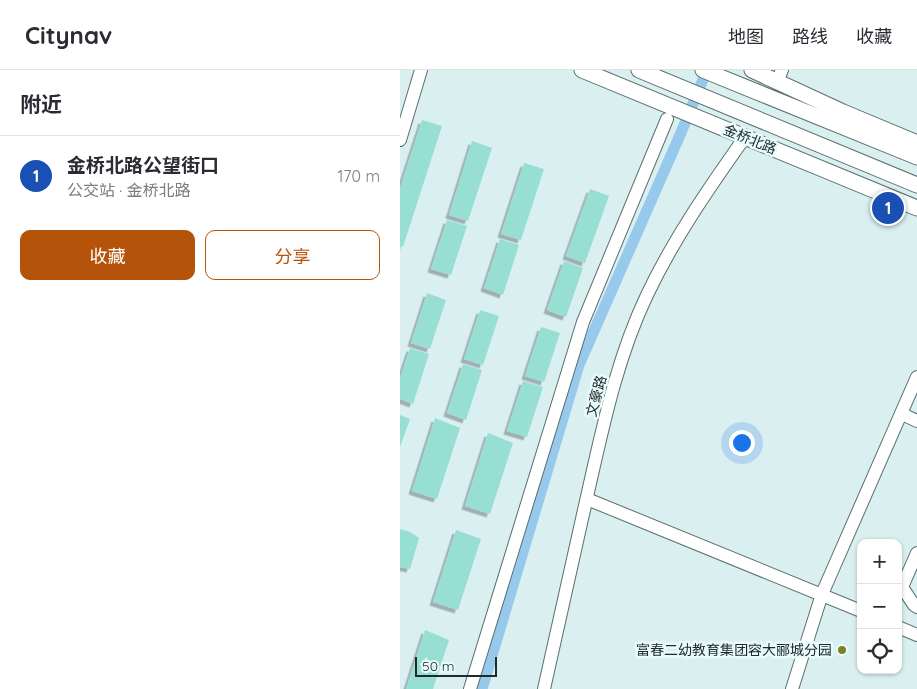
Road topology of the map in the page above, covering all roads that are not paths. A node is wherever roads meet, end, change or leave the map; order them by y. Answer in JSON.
{"nodes":[{"id":1,"x":421,"y":70,"type":"edge"},
{"id":2,"x":582,"y":70,"type":"edge"},
{"id":3,"x":638,"y":70,"type":"edge"},
{"id":4,"x":703,"y":70,"type":"edge"},
{"id":5,"x":752,"y":70,"type":"edge"},
{"id":6,"x":780,"y":76,"type":"edge"},
{"id":7,"x":670,"y":113,"type":"junction"},
{"id":8,"x":744,"y":137,"type":"junction"},
{"id":9,"x":400,"y":140,"type":"edge"},
{"id":10,"x":917,"y":143,"type":"edge"},
{"id":11,"x":917,"y":157,"type":"edge"},
{"id":12,"x":812,"y":164,"type":"junction"},
{"id":13,"x":876,"y":168,"type":"junction"},
{"id":14,"x":917,"y":186,"type":"edge"},
{"id":15,"x":917,"y":208,"type":"edge"},
{"id":16,"x":917,"y":377,"type":"edge"},
{"id":17,"x":902,"y":414,"type":"junction"},
{"id":18,"x":917,"y":421,"type":"edge"},
{"id":19,"x":587,"y":499,"type":"junction"},
{"id":20,"x":917,"y":553,"type":"edge"},
{"id":21,"x":822,"y":594,"type":"junction"},
{"id":22,"x":917,"y":607,"type":"edge"},
{"id":23,"x":857,"y":609,"type":"edge"},
{"id":24,"x":902,"y":629,"type":"edge"},
{"id":25,"x":917,"y":635,"type":"edge"},
{"id":26,"x":470,"y":689,"type":"edge"},
{"id":27,"x":544,"y":689,"type":"edge"},
{"id":28,"x":792,"y":689,"type":"edge"}],
"edges":[{"from":1,"to":9,"type":"street"},
{"from":2,"to":7,"type":"main road","name":"金桥北路"},
{"from":3,"to":13,"type":"main road","name":"金桥北路"},
{"from":4,"to":11,"type":"main road"},
{"from":5,"to":6,"type":"main road"},
{"from":6,"to":10,"type":"main road"},
{"from":7,"to":8,"type":"main road","name":"金桥北路"},
{"from":7,"to":26,"type":"street"},
{"from":8,"to":12,"type":"main road","name":"金桥北路"},
{"from":8,"to":19,"type":"street","name":"文豪路"},
{"from":12,"to":13,"type":"main road"},
{"from":12,"to":15,"type":"main road","name":"金桥北路"},
{"from":13,"to":14,"type":"main road","name":"金桥北路"},
{"from":16,"to":17,"type":"street"},
{"from":17,"to":18,"type":"street"},
{"from":17,"to":21,"type":"street"},
{"from":19,"to":21,"type":"street"},
{"from":19,"to":27,"type":"street","name":"文豪路"},
{"from":20,"to":22,"type":"street"},
{"from":21,"to":23,"type":"street"},
{"from":21,"to":28,"type":"street"},
{"from":24,"to":25,"type":"street"}]}
